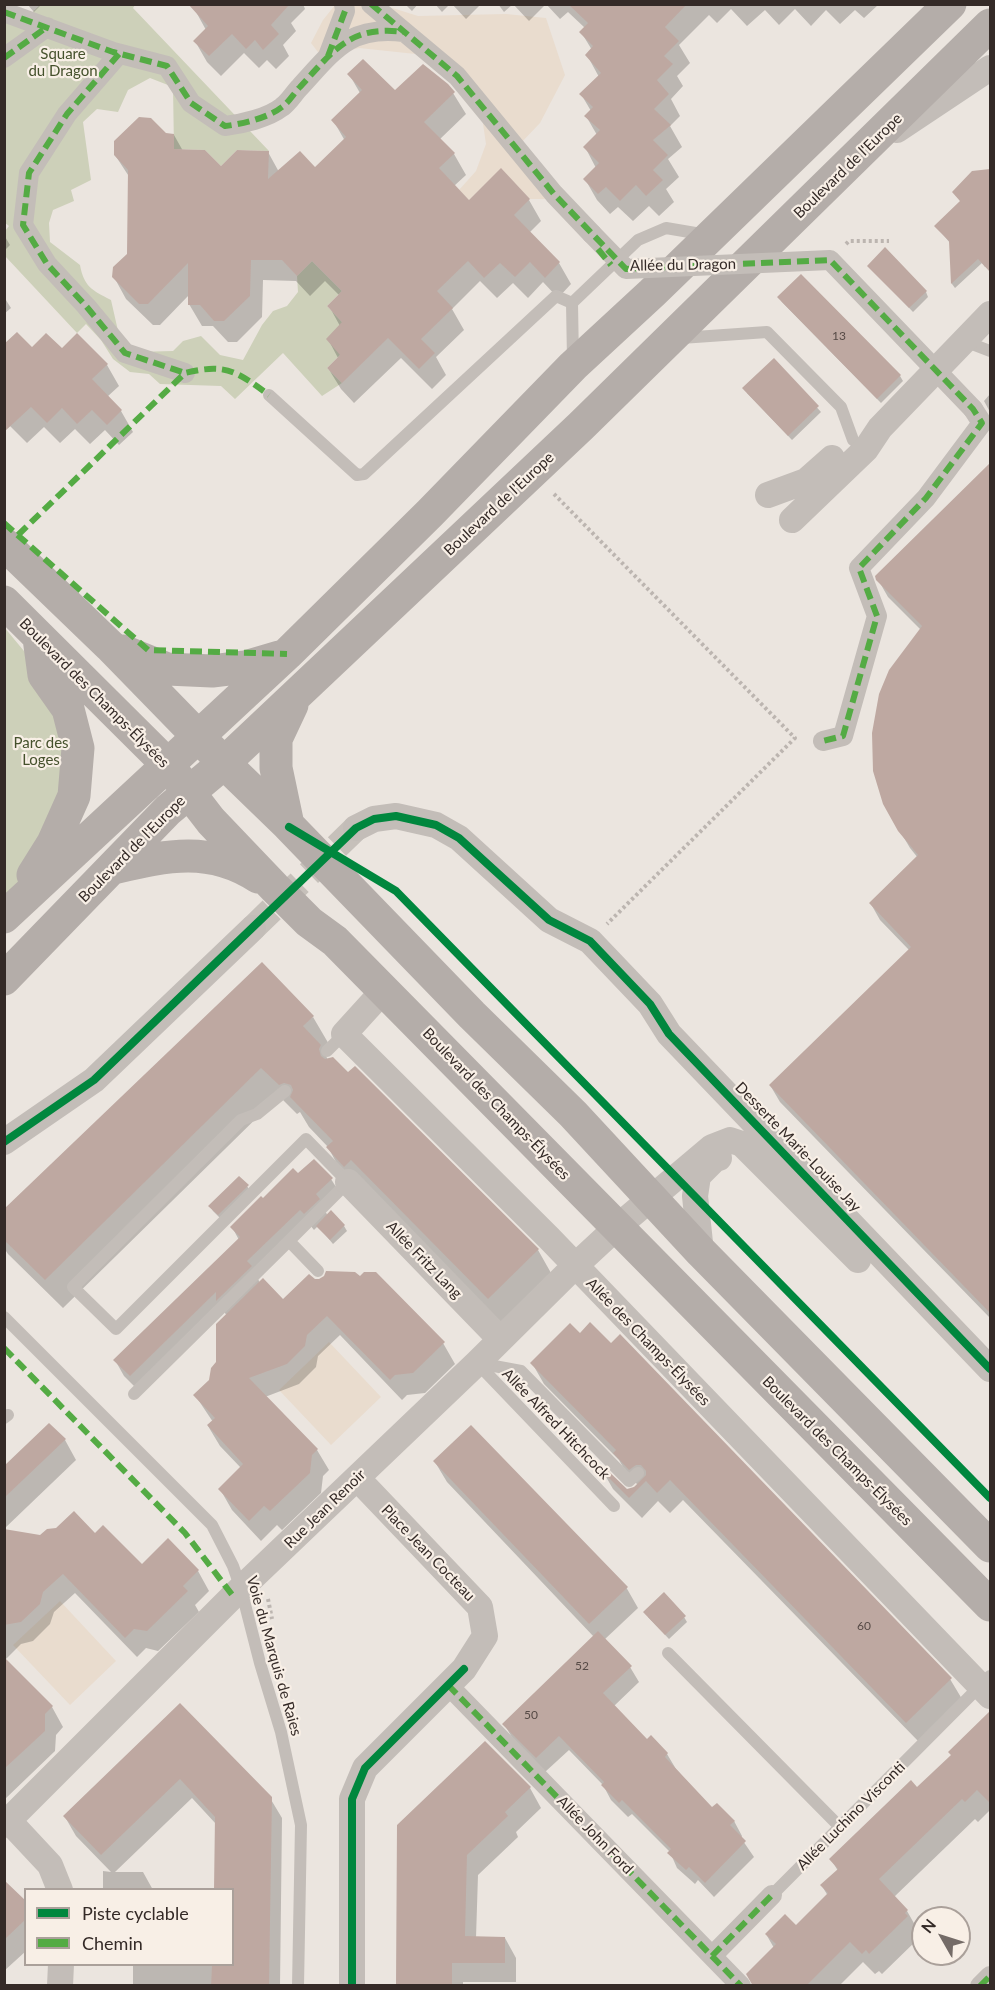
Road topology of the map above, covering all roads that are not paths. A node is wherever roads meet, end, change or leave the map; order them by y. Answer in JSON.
{"nodes":[{"id":1,"x":344,"y":4,"type":"edge"},
{"id":2,"x":371,"y":4,"type":"edge"},
{"id":3,"x":950,"y":4,"type":"edge"},
{"id":4,"x":4,"y":12,"type":"edge"},
{"id":5,"x":990,"y":26,"type":"edge"},
{"id":6,"x":47,"y":27,"type":"junction"},
{"id":7,"x":404,"y":32,"type":"junction"},
{"id":8,"x":119,"y":54,"type":"junction"},
{"id":9,"x":328,"y":56,"type":"junction"},
{"id":10,"x":4,"y":58,"type":"edge"},
{"id":11,"x":990,"y":68,"type":"edge"},
{"id":12,"x":859,"y":155,"type":"junction"},
{"id":13,"x":711,"y":236,"type":"junction"},
{"id":14,"x":573,"y":303,"type":"junction"},
{"id":15,"x":990,"y":314,"type":"edge"},
{"id":16,"x":670,"y":339,"type":"junction"},
{"id":17,"x":964,"y":340,"type":"junction"},
{"id":18,"x":990,"y":351,"type":"edge"},
{"id":19,"x":573,"y":366,"type":"junction"},
{"id":20,"x":184,"y":373,"type":"dead end"},
{"id":21,"x":269,"y":395,"type":"dead end"},
{"id":22,"x":880,"y":428,"type":"junction"},
{"id":23,"x":853,"y":440,"type":"junction"},
{"id":24,"x":768,"y":495,"type":"dead end"},
{"id":25,"x":792,"y":520,"type":"dead end"},
{"id":26,"x":4,"y":544,"type":"edge"},
{"id":27,"x":4,"y":602,"type":"edge"},
{"id":28,"x":39,"y":638,"type":"junction"},
{"id":29,"x":110,"y":646,"type":"junction"},
{"id":30,"x":286,"y":654,"type":"junction"},
{"id":31,"x":298,"y":693,"type":"junction"},
{"id":32,"x":197,"y":736,"type":"junction"},
{"id":33,"x":823,"y":741,"type":"dead end"},
{"id":34,"x":224,"y":763,"type":"junction"},
{"id":35,"x":167,"y":764,"type":"junction"},
{"id":36,"x":189,"y":793,"type":"junction"},
{"id":37,"x":288,"y":825,"type":"junction"},
{"id":38,"x":356,"y":828,"type":"tunnel mouth"},
{"id":39,"x":113,"y":868,"type":"junction"},
{"id":40,"x":275,"y":888,"type":"junction"},
{"id":41,"x":7,"y":914,"type":"edge"},
{"id":42,"x":252,"y":928,"type":"tunnel mouth"},
{"id":43,"x":4,"y":979,"type":"edge"},
{"id":44,"x":384,"y":990,"type":"junction"},
{"id":45,"x":285,"y":1092,"type":"dead end"},
{"id":46,"x":4,"y":1142,"type":"edge"},
{"id":47,"x":348,"y":1182,"type":"junction"},
{"id":48,"x":651,"y":1198,"type":"junction"},
{"id":49,"x":616,"y":1228,"type":"junction"},
{"id":50,"x":289,"y":1241,"type":"junction"},
{"id":51,"x":701,"y":1252,"type":"junction"},
{"id":52,"x":858,"y":1260,"type":"junction"},
{"id":53,"x":575,"y":1266,"type":"junction"},
{"id":54,"x":892,"y":1266,"type":"junction"},
{"id":55,"x":318,"y":1271,"type":"dead end"},
{"id":56,"x":4,"y":1317,"type":"edge"},
{"id":57,"x":500,"y":1339,"type":"junction"},
{"id":58,"x":477,"y":1363,"type":"junction"},
{"id":59,"x":990,"y":1369,"type":"edge"},
{"id":60,"x":134,"y":1394,"type":"dead end"},
{"id":61,"x":638,"y":1473,"type":"dead end"},
{"id":62,"x":357,"y":1478,"type":"junction"},
{"id":63,"x":614,"y":1506,"type":"dead end"},
{"id":64,"x":990,"y":1546,"type":"edge"},
{"id":65,"x":241,"y":1588,"type":"junction"},
{"id":66,"x":990,"y":1605,"type":"edge"},
{"id":67,"x":668,"y":1653,"type":"dead end"},
{"id":68,"x":448,"y":1685,"type":"junction"},
{"id":69,"x":987,"y":1686,"type":"edge"},
{"id":70,"x":7,"y":1823,"type":"edge"},
{"id":71,"x":840,"y":1827,"type":"junction"},
{"id":72,"x":59,"y":1888,"type":"edge"},
{"id":73,"x":772,"y":1895,"type":"joint"},
{"id":74,"x":712,"y":1956,"type":"junction"},
{"id":75,"x":61,"y":1966,"type":"edge"},
{"id":76,"x":990,"y":1976,"type":"edge"},
{"id":77,"x":60,"y":1986,"type":"edge"},
{"id":78,"x":298,"y":1986,"type":"edge"},
{"id":79,"x":352,"y":1986,"type":"edge"},
{"id":80,"x":741,"y":1986,"type":"edge"},
{"id":81,"x":980,"y":1986,"type":"edge"}],
"edges":[{"from":1,"to":9,"type":"street"},
{"from":2,"to":7,"type":"street","name":"Allée du Dragon"},
{"from":3,"to":13,"type":"main road"},
{"from":4,"to":6,"type":"street"},
{"from":5,"to":12,"type":"main road","name":"Boulevard de l'Europe"},
{"from":6,"to":8,"type":"street"},
{"from":6,"to":10,"type":"street"},
{"from":7,"to":9,"type":"street"},
{"from":7,"to":33,"type":"street","name":"Allée du Dragon","bridge":true},
{"from":8,"to":9,"type":"street"},
{"from":8,"to":20,"type":"street"},
{"from":11,"to":12,"type":"street"},
{"from":12,"to":16,"type":"main road","name":"Boulevard de l'Europe"},
{"from":13,"to":14,"type":"lane"},
{"from":13,"to":19,"type":"main road"},
{"from":14,"to":19,"type":"lane"},
{"from":14,"to":21,"type":"lane"},
{"from":15,"to":17,"type":"street"},
{"from":16,"to":23,"type":"lane"},
{"from":16,"to":31,"type":"main road","name":"Boulevard de l'Europe"},
{"from":17,"to":18,"type":"lane"},
{"from":17,"to":22,"type":"street"},
{"from":19,"to":30,"type":"main road"},
{"from":22,"to":23,"type":"street"},
{"from":22,"to":25,"type":"street"},
{"from":23,"to":24,"type":"street"},
{"from":26,"to":29,"type":"main road"},
{"from":27,"to":28,"type":"main road","name":"Boulevard des Champs-Élysées"},
{"from":28,"to":35,"type":"main road","name":"Boulevard des Champs-Élysées"},
{"from":28,"to":41,"type":"main road"},
{"from":29,"to":30,"type":"main road"},
{"from":29,"to":32,"type":"main road"},
{"from":30,"to":32,"type":"main road"},
{"from":31,"to":34,"type":"main road","name":"Boulevard de l'Europe"},
{"from":31,"to":37,"type":"main road"},
{"from":32,"to":34,"type":"main road"},
{"from":32,"to":35,"type":"main road"},
{"from":34,"to":36,"type":"main road","name":"Boulevard de l'Europe"},
{"from":34,"to":37,"type":"main road"},
{"from":35,"to":36,"type":"main road","name":"Boulevard des Champs-Élysées"},
{"from":35,"to":41,"type":"main road"},
{"from":36,"to":39,"type":"main road","name":"Boulevard de l'Europe"},
{"from":36,"to":40,"type":"main road","name":"Boulevard des Champs-Élysées"},
{"from":37,"to":48,"type":"main road"},
{"from":38,"to":54,"type":"street","name":"Desserte Marie-Louise Jay"},
{"from":39,"to":40,"type":"main road"},
{"from":39,"to":43,"type":"main road","name":"Boulevard de l'Europe"},
{"from":40,"to":44,"type":"main road","name":"Boulevard des Champs-Élysées"},
{"from":42,"to":46,"type":"street"},
{"from":44,"to":49,"type":"main road","name":"Boulevard des Champs-Élysées"},
{"from":44,"to":53,"type":"street","name":"Allée des Champs-Élysées"},
{"from":45,"to":47,"type":"lane"},
{"from":47,"to":50,"type":"lane"},
{"from":47,"to":57,"type":"street","name":"Allée Fritz Lang"},
{"from":48,"to":49,"type":"street","name":"Rue Jean Renoir"},
{"from":48,"to":51,"type":"main road"},
{"from":48,"to":52,"type":"street","name":"Rue Jean Renoir"},
{"from":49,"to":53,"type":"street","name":"Rue Jean Renoir"},
{"from":49,"to":66,"type":"main road","name":"Boulevard des Champs-Élysées"},
{"from":50,"to":55,"type":"lane"},
{"from":50,"to":60,"type":"lane"},
{"from":51,"to":52,"type":"street"},
{"from":51,"to":64,"type":"main road"},
{"from":52,"to":54,"type":"street"},
{"from":53,"to":57,"type":"street","name":"Rue Jean Renoir"},
{"from":53,"to":69,"type":"street","name":"Allée des Champs-Élysées"},
{"from":54,"to":59,"type":"street","name":"Desserte Marie-Louise Jay"},
{"from":56,"to":65,"type":"lane","name":"Voie du Marquis de Raies"},
{"from":57,"to":58,"type":"street","name":"Rue Jean Renoir"},
{"from":58,"to":61,"type":"lane"},
{"from":58,"to":62,"type":"street","name":"Rue Jean Renoir"},
{"from":58,"to":63,"type":"lane","name":"Allée Alfred Hitchcock"},
{"from":62,"to":65,"type":"street","name":"Rue Jean Renoir"},
{"from":62,"to":68,"type":"street","name":"Place Jean Cocteau"},
{"from":65,"to":70,"type":"street","name":"Rue Jean Renoir"},
{"from":65,"to":78,"type":"lane","name":"Voie du Marquis de Raies"},
{"from":67,"to":71,"type":"lane"},
{"from":68,"to":74,"type":"street","name":"Allée John Ford"},
{"from":68,"to":79,"type":"street","name":"Place Jean Cocteau"},
{"from":69,"to":71,"type":"lane","name":"Allée Luchino Visconti"},
{"from":70,"to":72,"type":"street"},
{"from":71,"to":73,"type":"lane","name":"Allée Luchino Visconti"},
{"from":73,"to":74,"type":"street","name":"Allée Luchino Visconti"},
{"from":74,"to":80,"type":"street","name":"Allée John Ford"},
{"from":75,"to":77,"type":"street"},
{"from":76,"to":81,"type":"street"}]}
